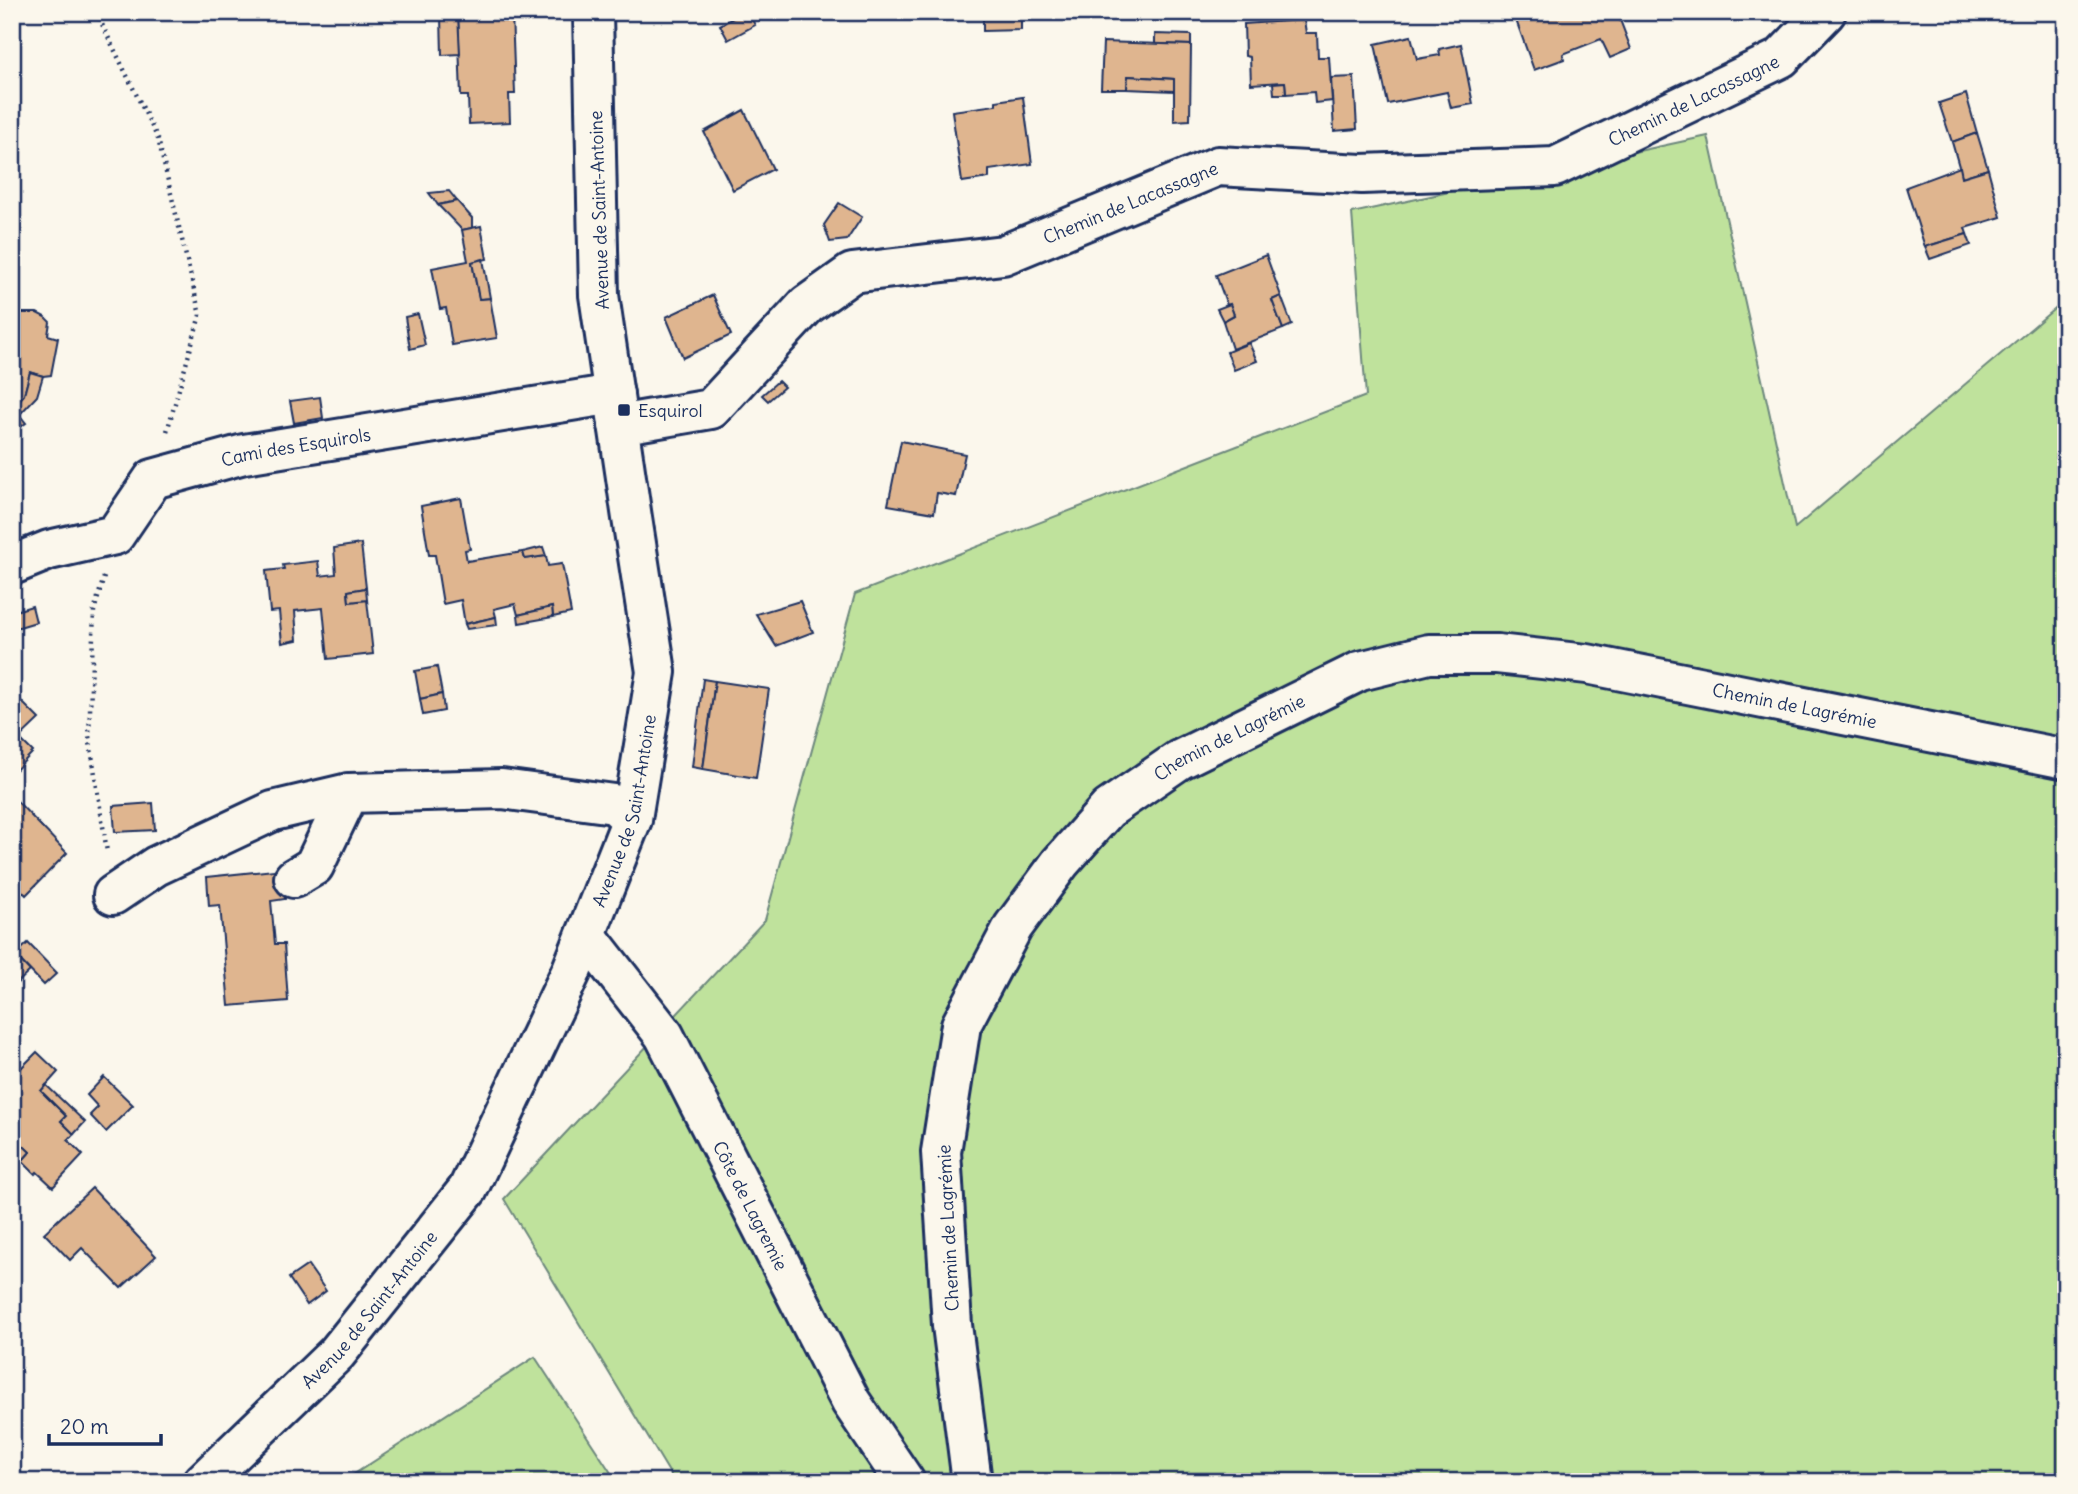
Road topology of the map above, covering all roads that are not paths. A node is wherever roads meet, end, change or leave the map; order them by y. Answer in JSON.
{"nodes":[{"id":1,"x":593,"y":12,"type":"edge"},
{"id":2,"x":1826,"y":12,"type":"edge"},
{"id":3,"x":616,"y":410,"type":"junction"},
{"id":4,"x":12,"y":565,"type":"edge"},
{"id":5,"x":2066,"y":759,"type":"edge"},
{"id":6,"x":349,"y":793,"type":"junction"},
{"id":7,"x":632,"y":819,"type":"junction"},
{"id":8,"x":294,"y":878,"type":"dead end"},
{"id":9,"x":113,"y":895,"type":"road end"},
{"id":10,"x":586,"y":935,"type":"junction"},
{"id":11,"x":202,"y":1482,"type":"edge"},
{"id":12,"x":905,"y":1482,"type":"edge"},
{"id":13,"x":972,"y":1482,"type":"edge"}],
"edges":[{"from":1,"to":3,"type":"street","name":"Avenue de Saint-Antoine"},
{"from":2,"to":3,"type":"street","name":"Chemin de Lacassagne"},
{"from":3,"to":4,"type":"street","name":"Cami des Esquirols"},
{"from":3,"to":7,"type":"street","name":"Avenue de Saint-Antoine"},
{"from":5,"to":13,"type":"street","name":"Chemin de Lagrémie"},
{"from":6,"to":7,"type":"street"},
{"from":6,"to":8,"type":"street"},
{"from":6,"to":9,"type":"street"},
{"from":7,"to":10,"type":"street","name":"Avenue de Saint-Antoine"},
{"from":10,"to":11,"type":"street","name":"Avenue de Saint-Antoine"},
{"from":10,"to":12,"type":"street","name":"Côte de Lagremie"}]}
